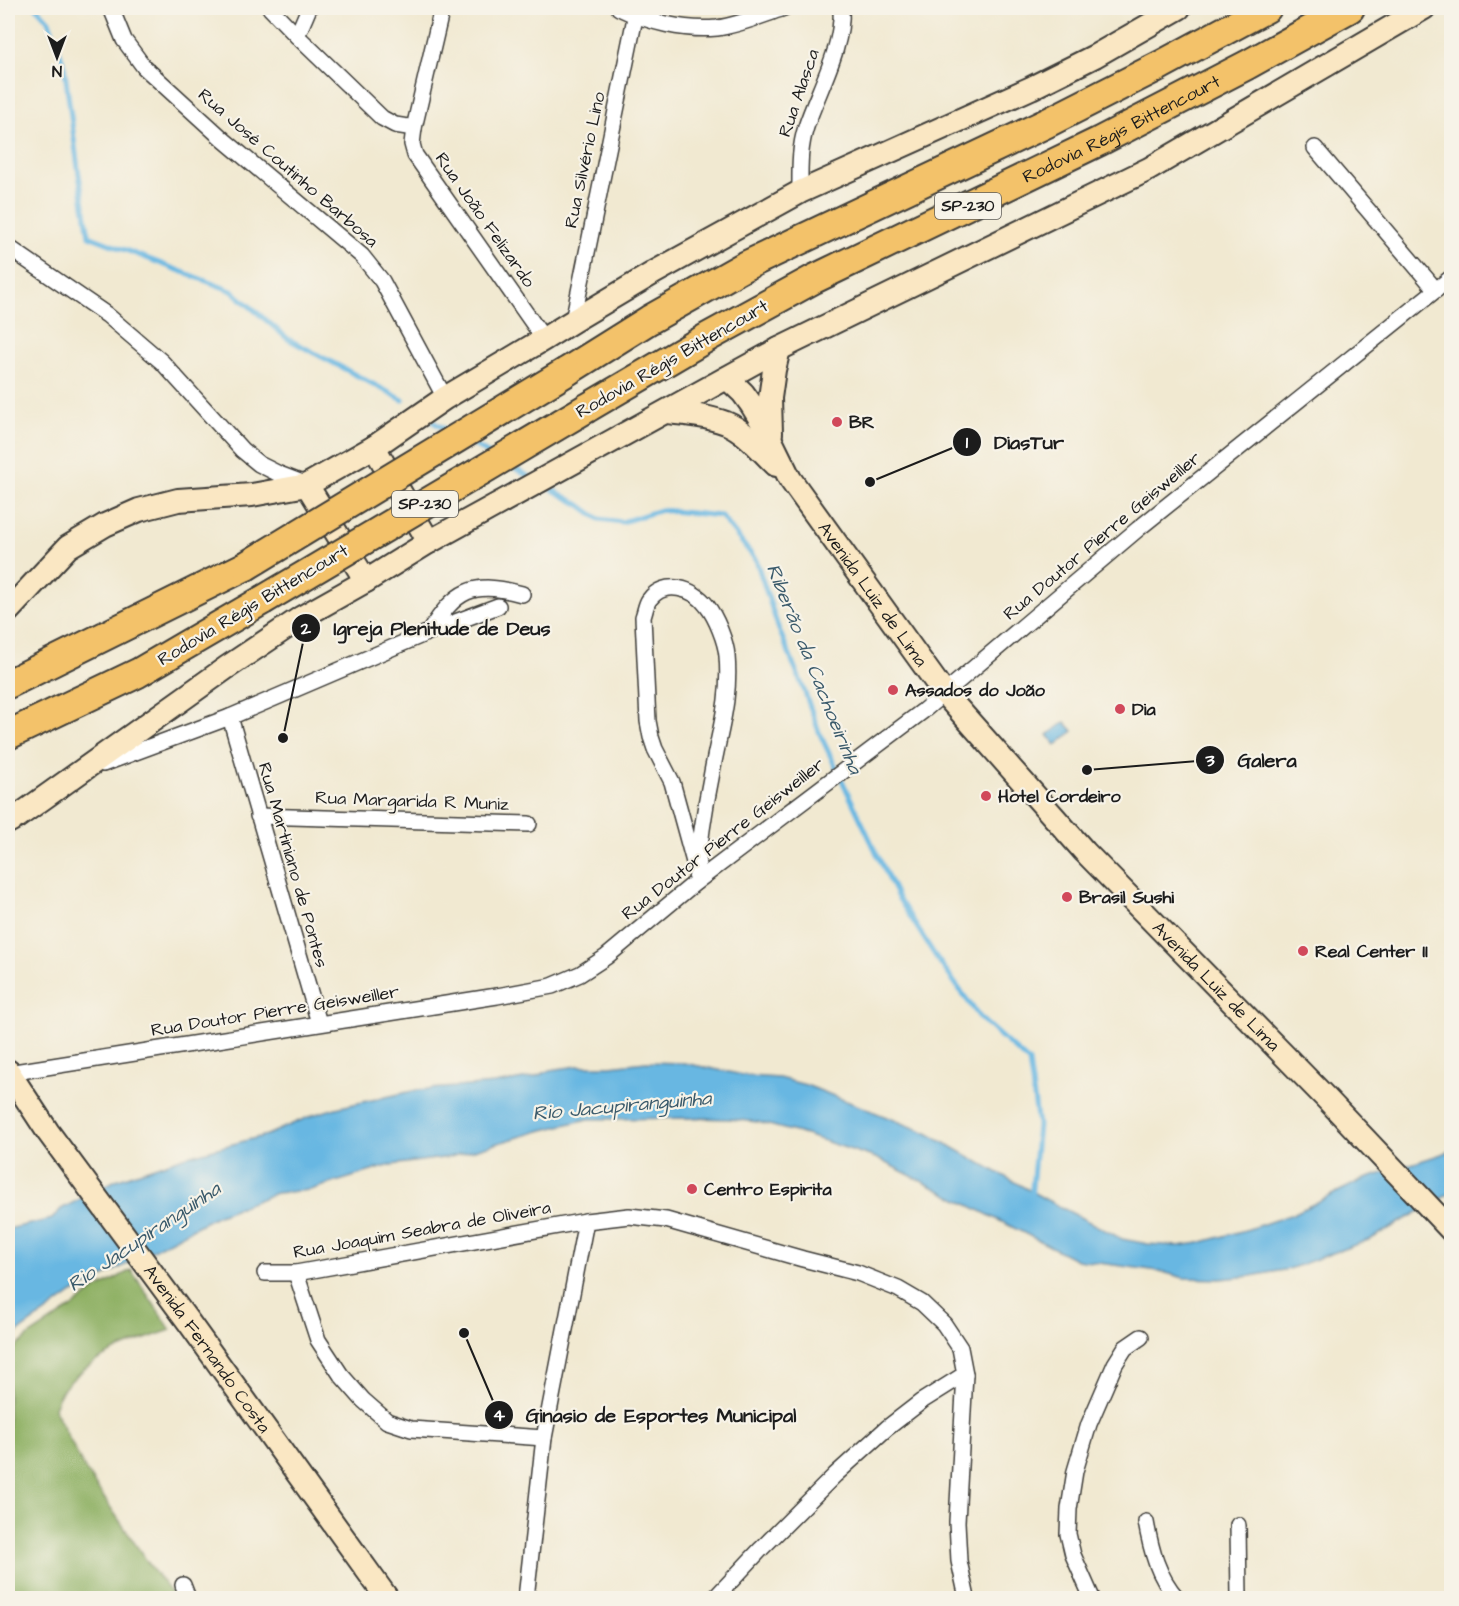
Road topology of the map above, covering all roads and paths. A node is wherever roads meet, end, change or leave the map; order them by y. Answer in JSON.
{"nodes":[{"id":1,"x":111,"y":8,"type":"edge"},
{"id":2,"x":270,"y":8,"type":"edge"},
{"id":3,"x":309,"y":8,"type":"edge"},
{"id":4,"x":442,"y":8,"type":"edge"},
{"id":5,"x":619,"y":8,"type":"edge"},
{"id":6,"x":784,"y":8,"type":"edge"},
{"id":7,"x":841,"y":8,"type":"edge"},
{"id":8,"x":1179,"y":8,"type":"edge"},
{"id":9,"x":1267,"y":8,"type":"edge"},
{"id":10,"x":1350,"y":8,"type":"edge"},
{"id":11,"x":1424,"y":8,"type":"edge"},
{"id":12,"x":636,"y":11,"type":"edge"},
{"id":13,"x":297,"y":36,"type":"junction"},
{"id":14,"x":414,"y":128,"type":"junction"},
{"id":15,"x":1315,"y":148,"type":"dead end"},
{"id":16,"x":801,"y":192,"type":"junction"},
{"id":17,"x":8,"y":247,"type":"edge"},
{"id":18,"x":1452,"y":277,"type":"edge"},
{"id":19,"x":1436,"y":290,"type":"junction"},
{"id":20,"x":573,"y":321,"type":"junction"},
{"id":21,"x":544,"y":339,"type":"junction"},
{"id":22,"x":779,"y":349,"type":"junction"},
{"id":23,"x":727,"y":378,"type":"junction"},
{"id":24,"x":445,"y":398,"type":"junction"},
{"id":25,"x":666,"y":412,"type":"junction"},
{"id":26,"x":771,"y":440,"type":"junction"},
{"id":27,"x":374,"y":447,"type":"junction"},
{"id":28,"x":790,"y":479,"type":"junction"},
{"id":29,"x":307,"y":485,"type":"junction"},
{"id":30,"x":429,"y":542,"type":"junction"},
{"id":31,"x":366,"y":581,"type":"junction"},
{"id":32,"x":522,"y":594,"type":"dead end"},
{"id":33,"x":498,"y":606,"type":"dead end"},
{"id":34,"x":8,"y":611,"type":"edge"},
{"id":35,"x":429,"y":632,"type":"junction"},
{"id":36,"x":8,"y":684,"type":"edge"},
{"id":37,"x":944,"y":693,"type":"junction"},
{"id":38,"x":230,"y":717,"type":"junction"},
{"id":39,"x":8,"y":735,"type":"edge"},
{"id":40,"x":83,"y":771,"type":"junction"},
{"id":41,"x":258,"y":816,"type":"junction"},
{"id":42,"x":11,"y":823,"type":"edge"},
{"id":43,"x":529,"y":824,"type":"dead end"},
{"id":44,"x":696,"y":878,"type":"junction"},
{"id":45,"x":319,"y":1023,"type":"junction"},
{"id":46,"x":8,"y":1072,"type":"edge"},
{"id":47,"x":586,"y":1221,"type":"junction"},
{"id":48,"x":1452,"y":1231,"type":"edge"},
{"id":49,"x":265,"y":1273,"type":"dead end"},
{"id":50,"x":296,"y":1273,"type":"junction"},
{"id":51,"x":1141,"y":1337,"type":"dead end"},
{"id":52,"x":965,"y":1374,"type":"junction"},
{"id":53,"x":544,"y":1438,"type":"junction"},
{"id":54,"x":1146,"y":1522,"type":"dead end"},
{"id":55,"x":1238,"y":1525,"type":"dead end"},
{"id":56,"x":387,"y":1599,"type":"edge"},
{"id":57,"x":526,"y":1599,"type":"edge"},
{"id":58,"x":715,"y":1599,"type":"edge"},
{"id":59,"x":967,"y":1599,"type":"edge"},
{"id":60,"x":1092,"y":1599,"type":"edge"},
{"id":61,"x":1177,"y":1599,"type":"edge"},
{"id":62,"x":1239,"y":1599,"type":"edge"}],
"edges":[{"from":1,"to":24,"type":"street","name":"Rua José Coutinho Barbosa"},
{"from":2,"to":13,"type":"street"},
{"from":3,"to":13,"type":"street"},
{"from":4,"to":14,"type":"street","name":"Rua João Felizardo"},
{"from":5,"to":12,"type":"street"},
{"from":6,"to":12,"type":"street"},
{"from":7,"to":16,"type":"street","name":"Rua Alasca"},
{"from":8,"to":16,"type":"street"},
{"from":9,"to":36,"type":"highway","name":"Rodovia Régis Bittencourt","number":"SP-230","bridge":true},
{"from":10,"to":39,"type":"highway","name":"Rodovia Régis Bittencourt","number":"SP-230","bridge":true},
{"from":11,"to":22,"type":"street"},
{"from":12,"to":20,"type":"street","name":"Rua Silvério Lino"},
{"from":13,"to":14,"type":"street"},
{"from":14,"to":21,"type":"street","name":"Rua João Felizardo"},
{"from":15,"to":19,"type":"street"},
{"from":16,"to":20,"type":"street"},
{"from":17,"to":29,"type":"street"},
{"from":18,"to":19,"type":"street","name":"Rua Doutor Pierre Geisweiller"},
{"from":19,"to":37,"type":"street","name":"Rua Doutor Pierre Geisweiller"},
{"from":20,"to":21,"type":"street"},
{"from":21,"to":24,"type":"street"},
{"from":22,"to":23,"type":"street"},
{"from":22,"to":26,"type":"street"},
{"from":23,"to":25,"type":"street"},
{"from":23,"to":26,"type":"street","name":"Avenida Luiz de Lima"},
{"from":24,"to":27,"type":"street"},
{"from":25,"to":28,"type":"street","name":"Avenida Luiz de Lima"},
{"from":25,"to":30,"type":"street"},
{"from":26,"to":28,"type":"street","name":"Avenida Luiz de Lima"},
{"from":27,"to":29,"type":"street"},
{"from":27,"to":30,"type":"street"},
{"from":28,"to":37,"type":"street","name":"Avenida Luiz de Lima"},
{"from":29,"to":31,"type":"street"},
{"from":29,"to":34,"type":"street"},
{"from":30,"to":31,"type":"street"},
{"from":31,"to":40,"type":"street"},
{"from":32,"to":35,"type":"street"},
{"from":33,"to":35,"type":"street"},
{"from":35,"to":38,"type":"street"},
{"from":37,"to":44,"type":"street","name":"Rua Doutor Pierre Geisweiller"},
{"from":37,"to":48,"type":"street","name":"Avenida Luiz de Lima"},
{"from":38,"to":40,"type":"street"},
{"from":38,"to":41,"type":"street","name":"Rua Martiniano de Pontes"},
{"from":40,"to":42,"type":"street"},
{"from":41,"to":43,"type":"street","name":"Rua Margarida R Muniz"},
{"from":41,"to":45,"type":"street","name":"Rua Martiniano de Pontes"},
{"from":44,"to":44,"type":"street"},
{"from":44,"to":45,"type":"street","name":"Rua Doutor Pierre Geisweiller"},
{"from":45,"to":46,"type":"street","name":"Rua Doutor Pierre Geisweiller"},
{"from":46,"to":56,"type":"street","name":"Avenida Fernando Costa"},
{"from":47,"to":50,"type":"street","name":"Rua Joaquim Seabra de Oliveira"},
{"from":47,"to":52,"type":"street","name":"Rua Joaquim Seabra de Oliveira"},
{"from":47,"to":53,"type":"street"},
{"from":49,"to":50,"type":"street","name":"Rua Joaquim Seabra de Oliveira"},
{"from":50,"to":53,"type":"street"},
{"from":51,"to":60,"type":"street"},
{"from":52,"to":58,"type":"street"},
{"from":52,"to":59,"type":"street","name":"Rua Joaquim Seabra de Oliveira"},
{"from":53,"to":57,"type":"street"},
{"from":54,"to":61,"type":"street"},
{"from":55,"to":62,"type":"street"}]}
